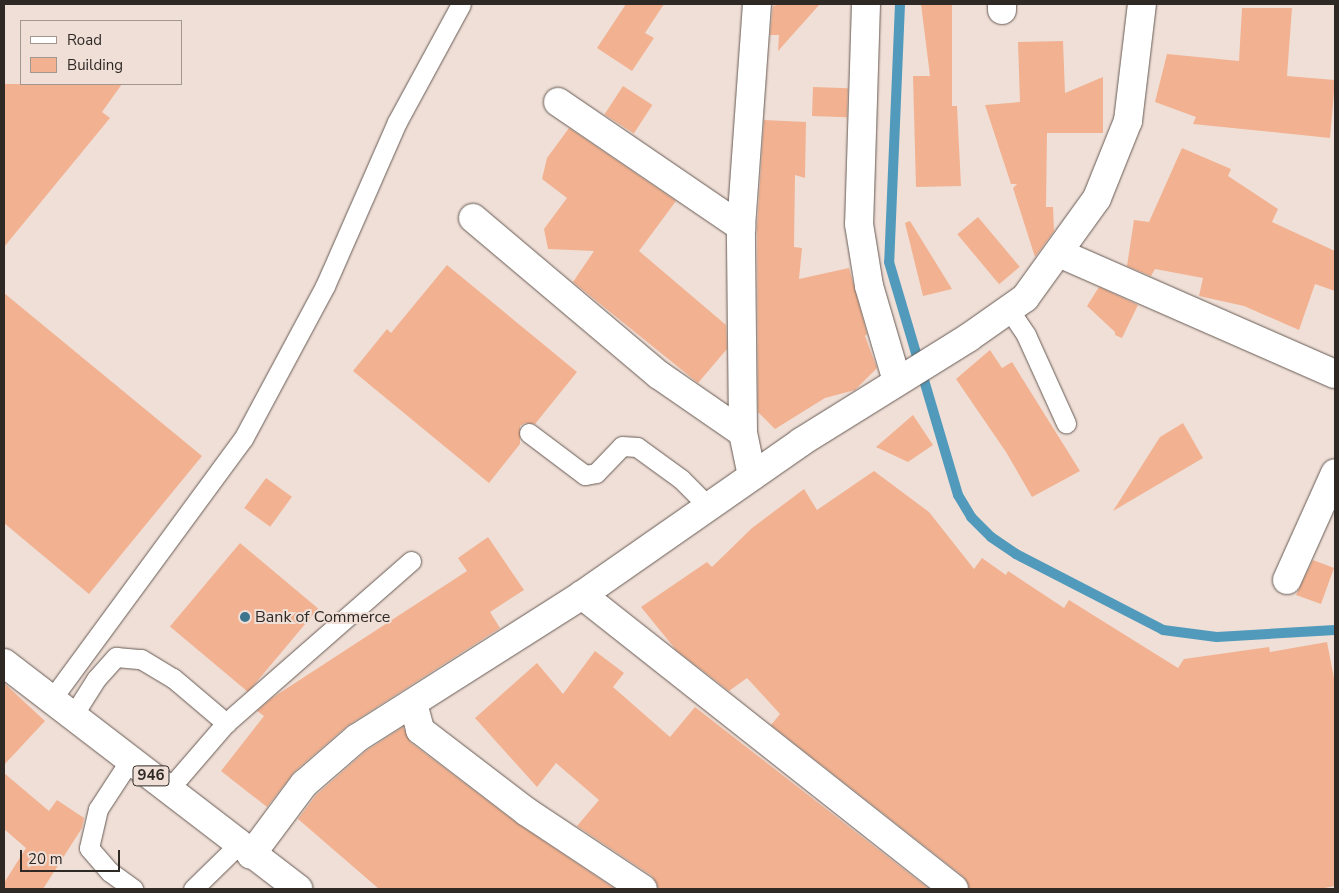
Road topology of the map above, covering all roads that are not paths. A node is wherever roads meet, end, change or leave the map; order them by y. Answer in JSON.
{"nodes":[{"id":1,"x":461,"y":4,"type":"edge"},
{"id":2,"x":866,"y":4,"type":"edge"},
{"id":3,"x":1142,"y":4,"type":"edge"},
{"id":4,"x":755,"y":5,"type":"edge"},
{"id":5,"x":558,"y":102,"type":"dead end"},
{"id":6,"x":474,"y":218,"type":"dead end"},
{"id":7,"x":741,"y":227,"type":"junction"},
{"id":8,"x":1059,"y":254,"type":"junction"},
{"id":9,"x":1010,"y":311,"type":"junction"},
{"id":10,"x":1335,"y":374,"type":"edge"},
{"id":11,"x":902,"y":378,"type":"junction"},
{"id":12,"x":1066,"y":423,"type":"dead end"},
{"id":13,"x":743,"y":432,"type":"junction"},
{"id":14,"x":529,"y":434,"type":"dead end"},
{"id":15,"x":1335,"y":474,"type":"edge"},
{"id":16,"x":752,"y":476,"type":"junction"},
{"id":17,"x":708,"y":506,"type":"junction"},
{"id":18,"x":412,"y":561,"type":"dead end"},
{"id":19,"x":1287,"y":580,"type":"dead end"},
{"id":20,"x":582,"y":595,"type":"junction"},
{"id":21,"x":4,"y":663,"type":"edge"},
{"id":22,"x":51,"y":700,"type":"junction"},
{"id":23,"x":413,"y":703,"type":"junction"},
{"id":24,"x":72,"y":717,"type":"junction"},
{"id":25,"x":226,"y":723,"type":"junction"},
{"id":26,"x":130,"y":760,"type":"junction"},
{"id":27,"x":169,"y":789,"type":"junction"},
{"id":28,"x":245,"y":850,"type":"junction"},
{"id":29,"x":133,"y":889,"type":"edge"},
{"id":30,"x":193,"y":889,"type":"edge"},
{"id":31,"x":298,"y":889,"type":"edge"},
{"id":32,"x":643,"y":889,"type":"edge"},
{"id":33,"x":954,"y":889,"type":"edge"}],
"edges":[{"from":1,"to":22,"type":"lane"},
{"from":2,"to":11,"type":"street"},
{"from":3,"to":8,"type":"street"},
{"from":4,"to":7,"type":"street"},
{"from":5,"to":7,"type":"street"},
{"from":6,"to":13,"type":"street"},
{"from":7,"to":13,"type":"street"},
{"from":8,"to":9,"type":"street"},
{"from":8,"to":10,"type":"street"},
{"from":9,"to":11,"type":"street"},
{"from":9,"to":12,"type":"lane"},
{"from":11,"to":16,"type":"street"},
{"from":13,"to":16,"type":"street"},
{"from":14,"to":17,"type":"lane"},
{"from":15,"to":19,"type":"street"},
{"from":16,"to":17,"type":"street"},
{"from":17,"to":20,"type":"street"},
{"from":18,"to":25,"type":"lane"},
{"from":20,"to":23,"type":"street"},
{"from":20,"to":33,"type":"street"},
{"from":21,"to":22,"type":"street","number":"946"},
{"from":22,"to":24,"type":"street","number":"946"},
{"from":23,"to":28,"type":"street"},
{"from":23,"to":32,"type":"street"},
{"from":24,"to":25,"type":"lane"},
{"from":24,"to":26,"type":"street","number":"946"},
{"from":25,"to":27,"type":"lane"},
{"from":26,"to":27,"type":"street","number":"946"},
{"from":26,"to":29,"type":"lane"},
{"from":27,"to":28,"type":"street","number":"946"},
{"from":28,"to":30,"type":"lane"},
{"from":28,"to":31,"type":"street","number":"946"}]}
